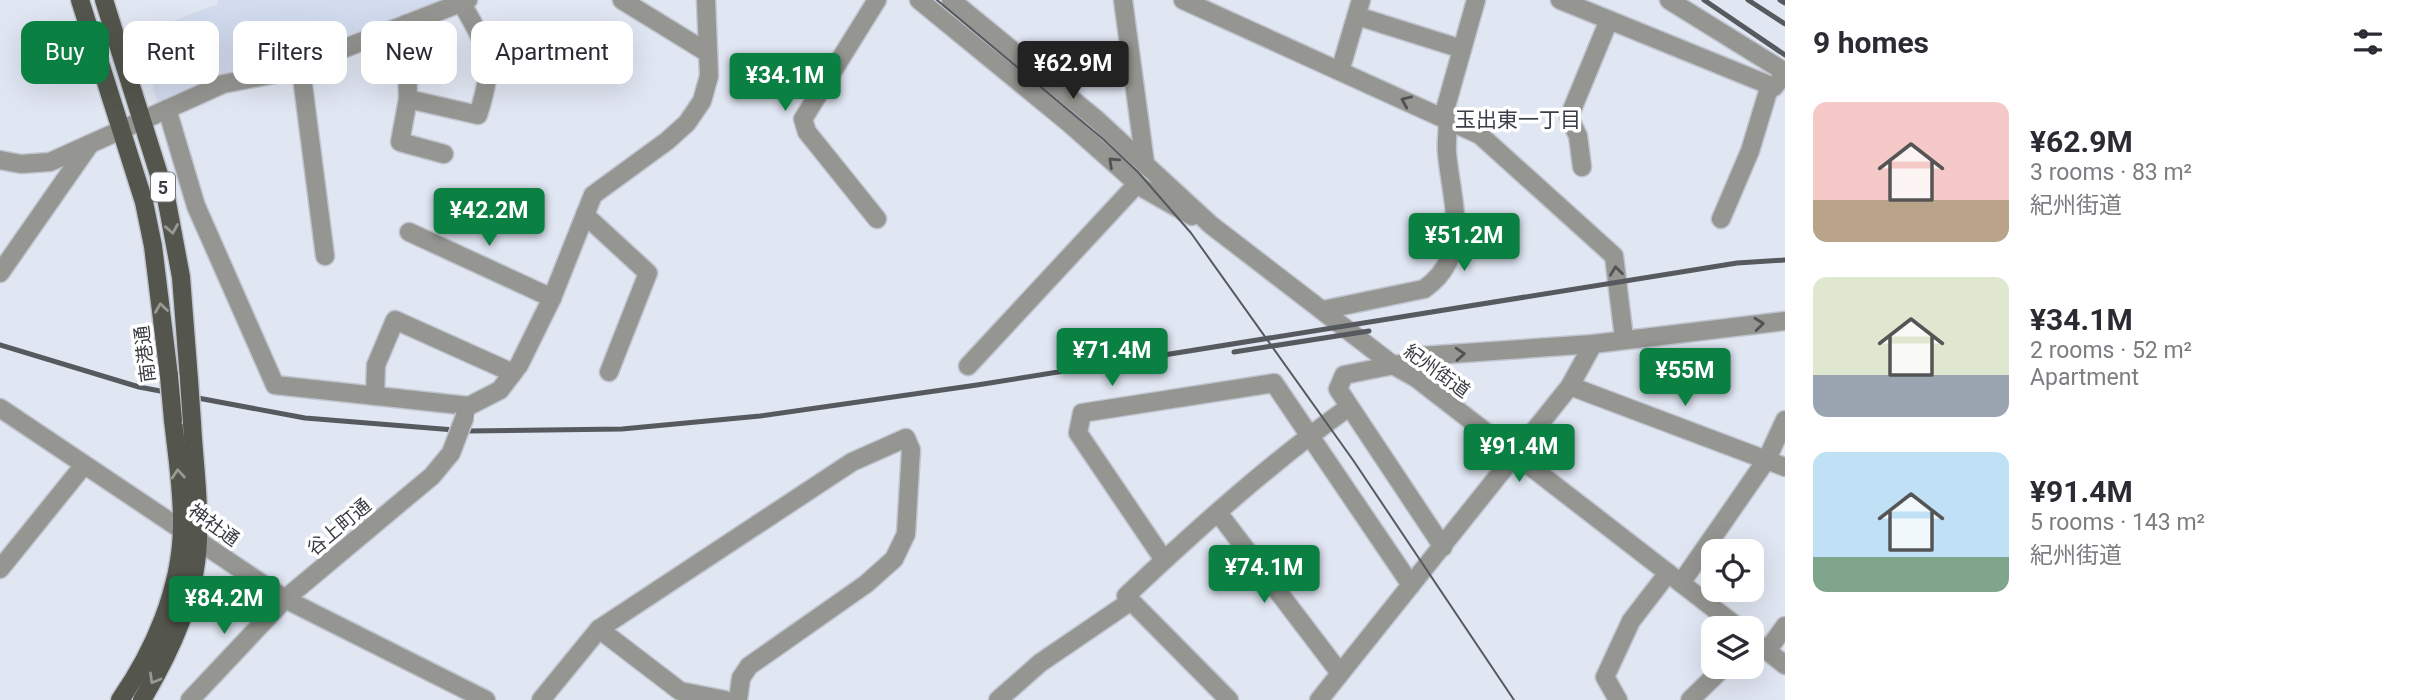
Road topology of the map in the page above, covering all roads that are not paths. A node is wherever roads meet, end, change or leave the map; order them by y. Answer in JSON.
{"nodes":[{"id":1,"x":80,"y":0,"type":"edge"},
{"id":2,"x":104,"y":0,"type":"edge"},
{"id":3,"x":622,"y":0,"type":"edge"},
{"id":4,"x":706,"y":0,"type":"edge"},
{"id":5,"x":877,"y":0,"type":"edge"},
{"id":6,"x":951,"y":0,"type":"edge"},
{"id":7,"x":1123,"y":0,"type":"edge"},
{"id":8,"x":1183,"y":0,"type":"edge"},
{"id":9,"x":1476,"y":0,"type":"edge"},
{"id":10,"x":1560,"y":0,"type":"edge"},
{"id":11,"x":1669,"y":0,"type":"edge"},
{"id":12,"x":465,"y":2,"type":"edge"},
{"id":13,"x":930,"y":3,"type":"edge"},
{"id":14,"x":1206,"y":5,"type":"edge"},
{"id":15,"x":1359,"y":8,"type":"edge"},
{"id":16,"x":1609,"y":20,"type":"junction"},
{"id":17,"x":414,"y":21,"type":"edge"},
{"id":18,"x":1462,"y":49,"type":"junction"},
{"id":19,"x":708,"y":53,"type":"junction"},
{"id":20,"x":1340,"y":71,"type":"junction"},
{"id":21,"x":1785,"y":72,"type":"edge"},
{"id":22,"x":233,"y":82,"type":"edge"},
{"id":23,"x":303,"y":84,"type":"edge"},
{"id":24,"x":408,"y":84,"type":"edge"},
{"id":25,"x":1770,"y":85,"type":"junction"},
{"id":26,"x":408,"y":99,"type":"junction"},
{"id":27,"x":167,"y":109,"type":"junction"},
{"id":28,"x":1445,"y":119,"type":"junction"},
{"id":29,"x":143,"y":120,"type":"junction"},
{"id":30,"x":120,"y":130,"type":"junction"},
{"id":31,"x":90,"y":144,"type":"junction"},
{"id":32,"x":444,"y":154,"type":"dead end"},
{"id":33,"x":0,"y":160,"type":"edge"},
{"id":34,"x":1145,"y":163,"type":"junction"},
{"id":35,"x":1582,"y":167,"type":"dead end"},
{"id":36,"x":1137,"y":184,"type":"junction"},
{"id":37,"x":585,"y":215,"type":"junction"},
{"id":38,"x":877,"y":219,"type":"dead end"},
{"id":39,"x":1721,"y":219,"type":"dead end"},
{"id":40,"x":1210,"y":225,"type":"junction"},
{"id":41,"x":410,"y":232,"type":"dead end"},
{"id":42,"x":325,"y":256,"type":"dead end"},
{"id":43,"x":0,"y":273,"type":"edge"},
{"id":44,"x":552,"y":298,"type":"junction"},
{"id":45,"x":1323,"y":310,"type":"junction"},
{"id":46,"x":1785,"y":321,"type":"edge"},
{"id":47,"x":1624,"y":338,"type":"junction"},
{"id":48,"x":1594,"y":344,"type":"junction"},
{"id":49,"x":1393,"y":365,"type":"junction"},
{"id":50,"x":968,"y":366,"type":"dead end"},
{"id":51,"x":609,"y":372,"type":"dead end"},
{"id":52,"x":513,"y":373,"type":"junction"},
{"id":53,"x":1570,"y":386,"type":"junction"},
{"id":54,"x":375,"y":396,"type":"junction"},
{"id":55,"x":1349,"y":407,"type":"junction"},
{"id":56,"x":0,"y":408,"type":"edge"},
{"id":57,"x":467,"y":411,"type":"junction"},
{"id":58,"x":1785,"y":420,"type":"edge"},
{"id":59,"x":1311,"y":435,"type":"junction"},
{"id":60,"x":1515,"y":456,"type":"junction"},
{"id":61,"x":1766,"y":459,"type":"junction"},
{"id":62,"x":84,"y":465,"type":"junction"},
{"id":63,"x":1785,"y":467,"type":"edge"},
{"id":64,"x":1219,"y":514,"type":"junction"},
{"id":65,"x":183,"y":527,"type":"junction"},
{"id":66,"x":198,"y":542,"type":"junction"},
{"id":67,"x":1443,"y":547,"type":"junction"},
{"id":68,"x":1164,"y":560,"type":"junction"},
{"id":69,"x":0,"y":569,"type":"edge"},
{"id":70,"x":1675,"y":578,"type":"junction"},
{"id":71,"x":1411,"y":585,"type":"junction"},
{"id":72,"x":285,"y":599,"type":"junction"},
{"id":73,"x":1130,"y":601,"type":"junction"},
{"id":74,"x":1724,"y":616,"type":"edge"},
{"id":75,"x":1785,"y":626,"type":"edge"},
{"id":76,"x":599,"y":629,"type":"junction"},
{"id":77,"x":1764,"y":649,"type":"edge"},
{"id":78,"x":1767,"y":651,"type":"junction"},
{"id":79,"x":1785,"y":665,"type":"edge"},
{"id":80,"x":1340,"y":673,"type":"junction"},
{"id":81,"x":1712,"y":679,"type":"edge"},
{"id":82,"x":120,"y":700,"type":"edge"},
{"id":83,"x":142,"y":700,"type":"edge"},
{"id":84,"x":190,"y":700,"type":"edge"},
{"id":85,"x":486,"y":700,"type":"edge"},
{"id":86,"x":541,"y":700,"type":"edge"},
{"id":87,"x":725,"y":700,"type":"edge"},
{"id":88,"x":738,"y":700,"type":"edge"},
{"id":89,"x":998,"y":700,"type":"edge"},
{"id":90,"x":1230,"y":700,"type":"edge"},
{"id":91,"x":1319,"y":700,"type":"edge"},
{"id":92,"x":1618,"y":700,"type":"edge"},
{"id":93,"x":1690,"y":700,"type":"edge"}],
"edges":[{"from":1,"to":30,"type":"main road","name":"南港通","number":"5"},
{"from":2,"to":29,"type":"main road","name":"南港通","number":"5"},
{"from":3,"to":19,"type":"street"},
{"from":4,"to":19,"type":"street"},
{"from":5,"to":38,"type":"street"},
{"from":6,"to":34,"type":"street","name":"紀州街道"},
{"from":7,"to":34,"type":"street"},
{"from":8,"to":14,"type":"street"},
{"from":9,"to":18,"type":"street"},
{"from":10,"to":16,"type":"street"},
{"from":11,"to":21,"type":"street"},
{"from":12,"to":17,"type":"street"},
{"from":12,"to":26,"type":"street"},
{"from":36,"to":13,"type":"street","name":"紀州街道","one_way":true},
{"from":14,"to":20,"type":"street"},
{"from":15,"to":18,"type":"street"},
{"from":15,"to":20,"type":"street"},
{"from":16,"to":25,"type":"street"},
{"from":16,"to":35,"type":"street"},
{"from":18,"to":28,"type":"street"},
{"from":19,"to":37,"type":"street"},
{"from":28,"to":20,"type":"street","one_way":true},
{"from":21,"to":25,"type":"street"},
{"from":22,"to":27,"type":"street"},
{"from":23,"to":42,"type":"street"},
{"from":24,"to":26,"type":"street"},
{"from":25,"to":39,"type":"street"},
{"from":26,"to":32,"type":"street"},
{"from":27,"to":29,"type":"street"},
{"from":27,"to":54,"type":"street"},
{"from":28,"to":45,"type":"street"},
{"from":47,"to":28,"type":"street","one_way":true},
{"from":29,"to":30,"type":"street"},
{"from":29,"to":66,"type":"main road","name":"南港通","number":"5","one_way":true,"bridge":true},
{"from":30,"to":31,"type":"street"},
{"from":65,"to":30,"type":"main road","name":"南港通","number":"5","one_way":true,"bridge":true},
{"from":31,"to":33,"type":"street"},
{"from":31,"to":43,"type":"street"},
{"from":34,"to":40,"type":"street","name":"紀州街道"},
{"from":36,"to":40,"type":"street","name":"紀州街道"},
{"from":36,"to":50,"type":"street"},
{"from":37,"to":44,"type":"street"},
{"from":37,"to":51,"type":"street"},
{"from":40,"to":45,"type":"street","name":"紀州街道"},
{"from":41,"to":44,"type":"street"},
{"from":44,"to":52,"type":"street"},
{"from":45,"to":49,"type":"street","name":"紀州街道"},
{"from":47,"to":46,"type":"street","one_way":true},
{"from":47,"to":48,"type":"street"},
{"from":49,"to":48,"type":"street","one_way":true},
{"from":48,"to":53,"type":"street"},
{"from":49,"to":55,"type":"street"},
{"from":49,"to":60,"type":"street","name":"紀州街道"},
{"from":52,"to":54,"type":"street"},
{"from":52,"to":57,"type":"street"},
{"from":53,"to":60,"type":"street"},
{"from":53,"to":61,"type":"street"},
{"from":54,"to":57,"type":"street"},
{"from":55,"to":59,"type":"street"},
{"from":55,"to":67,"type":"street"},
{"from":56,"to":62,"type":"street","name":"神社通"},
{"from":57,"to":72,"type":"street","name":"谷上町通","bridge":true},
{"from":58,"to":61,"type":"street"},
{"from":59,"to":64,"type":"street"},
{"from":59,"to":68,"type":"street"},
{"from":59,"to":71,"type":"street"},
{"from":60,"to":67,"type":"street"},
{"from":60,"to":70,"type":"street","name":"紀州街道"},
{"from":61,"to":63,"type":"street"},
{"from":61,"to":70,"type":"street"},
{"from":62,"to":65,"type":"street","name":"神社通"},
{"from":62,"to":69,"type":"street"},
{"from":64,"to":68,"type":"street"},
{"from":64,"to":80,"type":"street"},
{"from":65,"to":66,"type":"street","name":"神社通"},
{"from":65,"to":82,"type":"main road","name":"南港通","number":"5"},
{"from":66,"to":72,"type":"street","name":"神社通"},
{"from":66,"to":83,"type":"main road","name":"南港通","number":"5","one_way":true},
{"from":67,"to":71,"type":"street"},
{"from":68,"to":73,"type":"street"},
{"from":70,"to":74,"type":"street","name":"紀州街道"},
{"from":70,"to":92,"type":"street"},
{"from":71,"to":80,"type":"street"},
{"from":72,"to":84,"type":"street","name":"谷上町通"},
{"from":72,"to":85,"type":"street","name":"神社通"},
{"from":73,"to":89,"type":"street"},
{"from":73,"to":90,"type":"street"},
{"from":75,"to":78,"type":"street"},
{"from":76,"to":86,"type":"street"},
{"from":76,"to":87,"type":"street"},
{"from":76,"to":88,"type":"street"},
{"from":77,"to":78,"type":"street"},
{"from":78,"to":79,"type":"street"},
{"from":80,"to":91,"type":"street"},
{"from":81,"to":93,"type":"street"}]}
